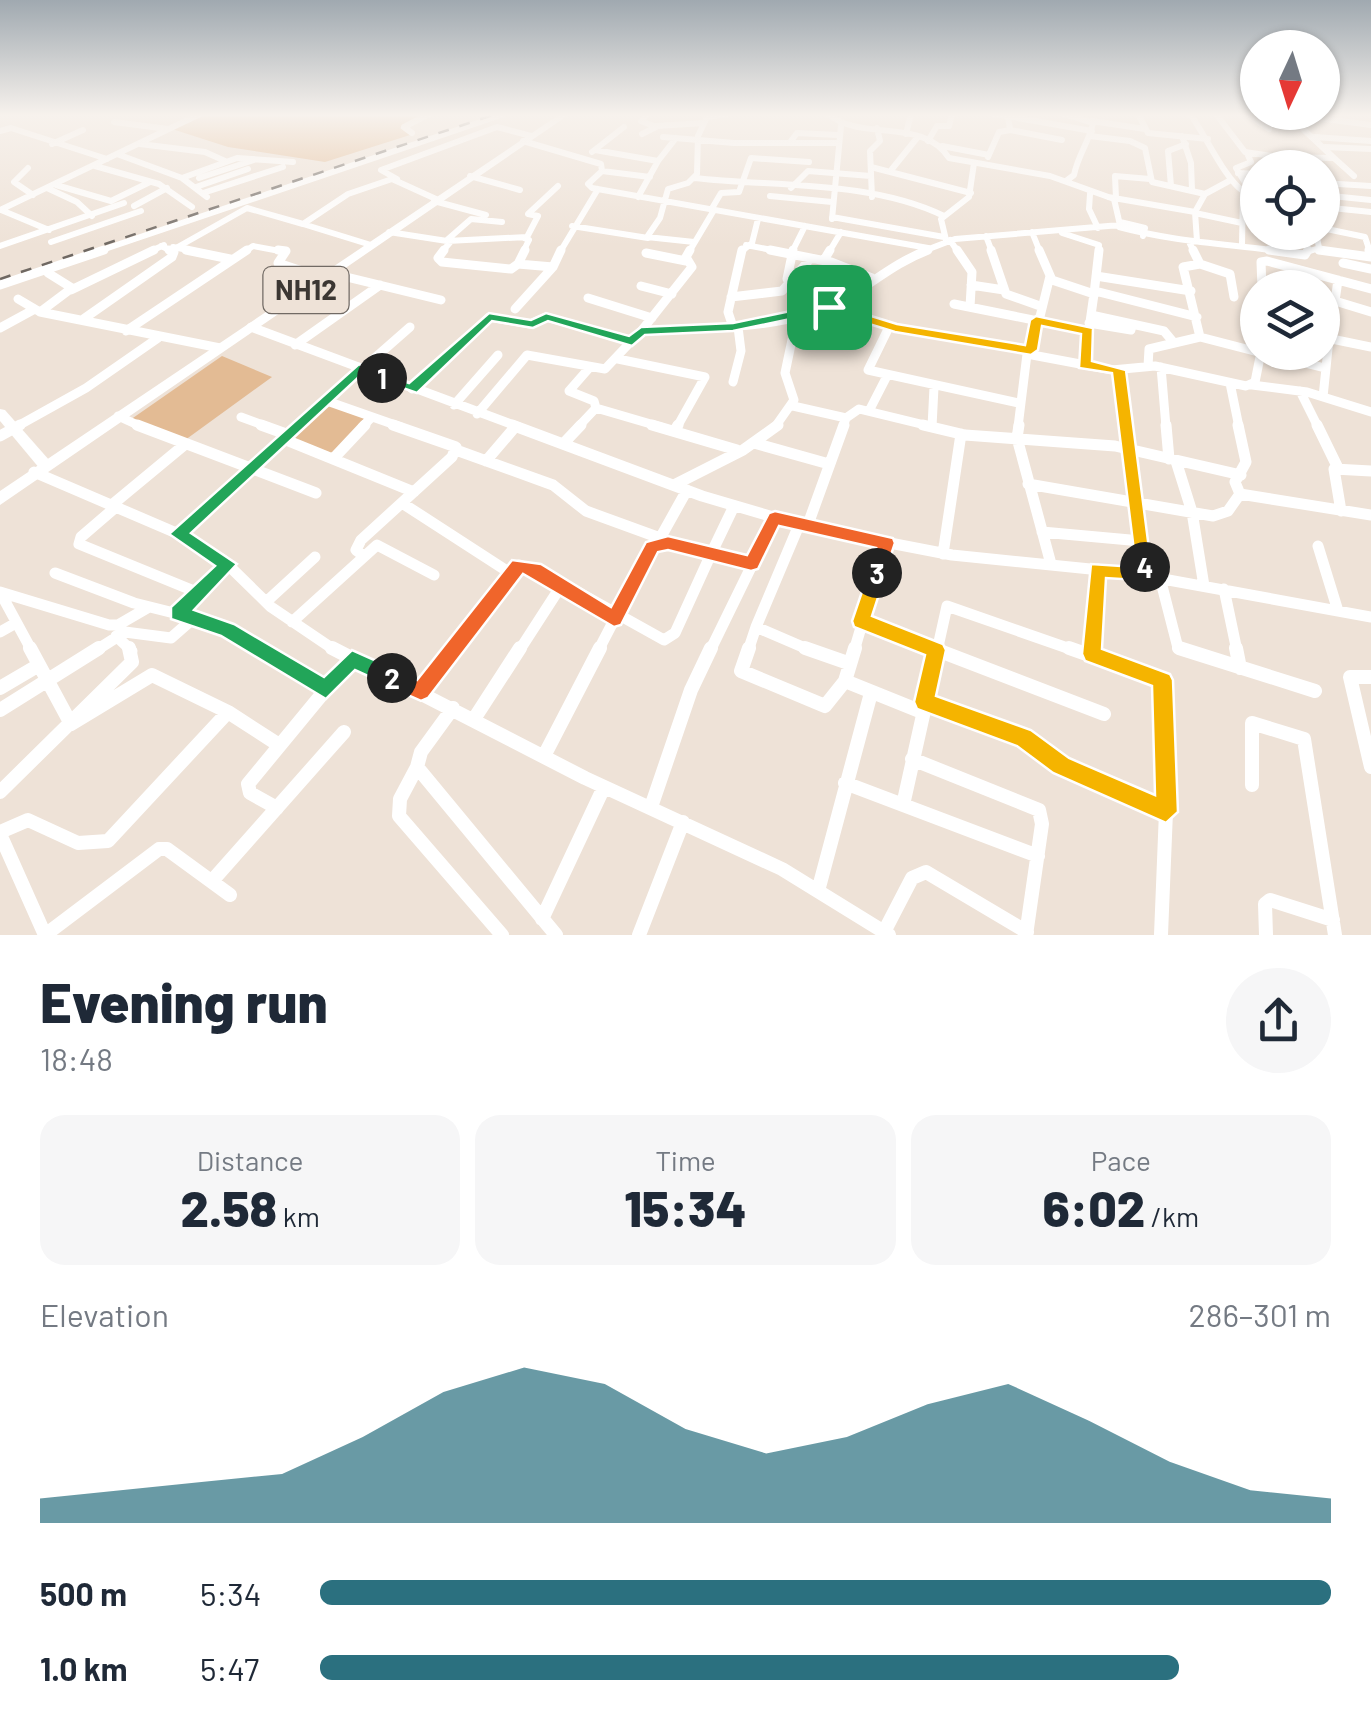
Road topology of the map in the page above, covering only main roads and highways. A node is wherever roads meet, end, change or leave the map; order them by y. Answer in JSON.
{"nodes":[{"id":1,"x":498,"y":158,"type":"edge"},
{"id":2,"x":7,"y":421,"type":"edge"},
{"id":3,"x":40,"y":468,"type":"junction"},
{"id":4,"x":0,"y":498,"type":"edge"}],
"edges":[{"from":1,"to":3,"type":"highway","number":"NH12"},
{"from":2,"to":3,"type":"main road"},
{"from":3,"to":4,"type":"highway","number":"NH12"}]}
